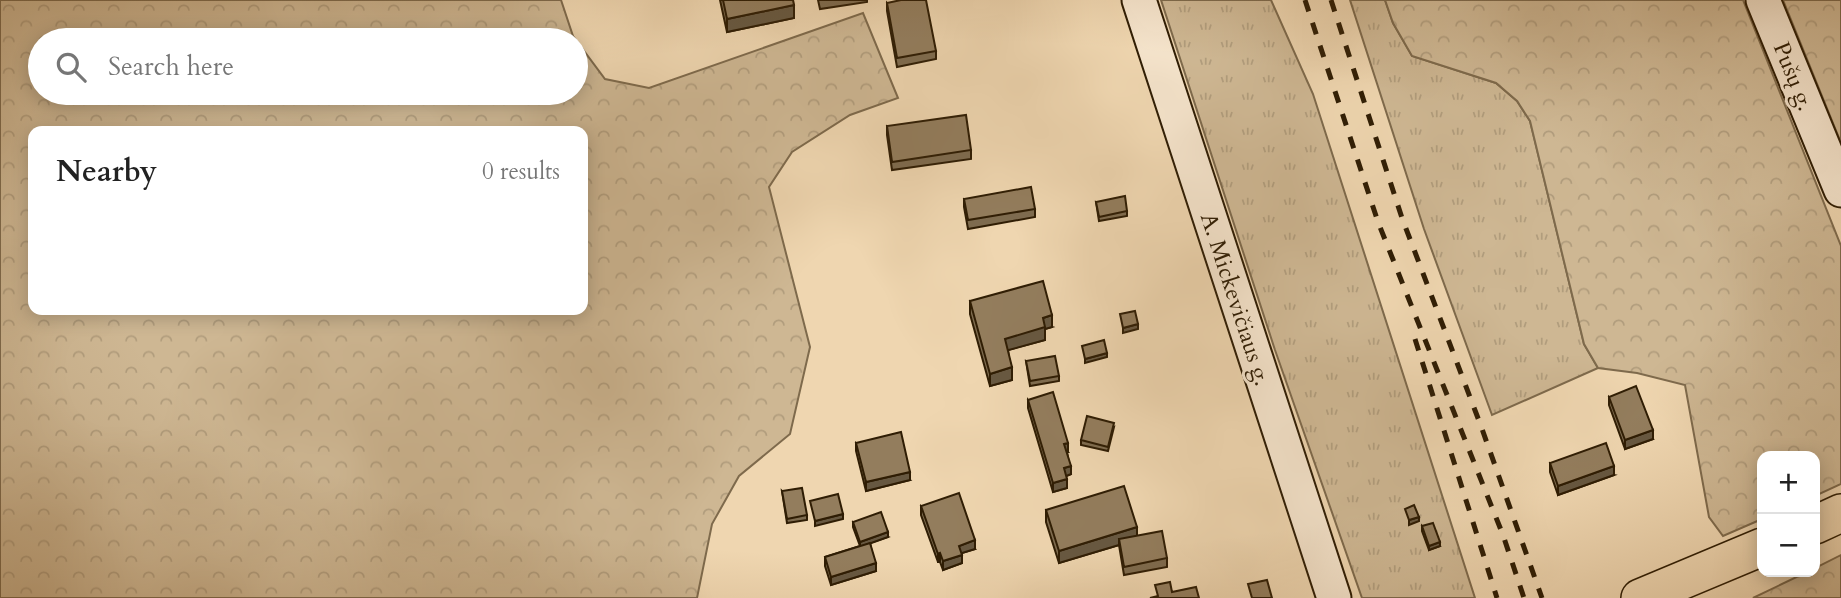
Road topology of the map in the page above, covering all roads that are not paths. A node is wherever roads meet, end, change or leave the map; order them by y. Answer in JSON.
{"nodes":[{"id":1,"x":1139,"y":0,"type":"edge"},
{"id":2,"x":1763,"y":0,"type":"edge"},
{"id":3,"x":1841,"y":190,"type":"edge"},
{"id":4,"x":1841,"y":513,"type":"edge"},
{"id":5,"x":1820,"y":523,"type":"edge"},
{"id":6,"x":1757,"y":549,"type":"edge"},
{"id":7,"x":1334,"y":598,"type":"edge"},
{"id":8,"x":1640,"y":598,"type":"edge"}],
"edges":[{"from":1,"to":7,"type":"main road","name":"A. Mickevičiaus g."},
{"from":2,"to":3,"type":"main road","name":"Pušų g."},
{"from":4,"to":5,"type":"main road"},
{"from":6,"to":8,"type":"main road"}]}
